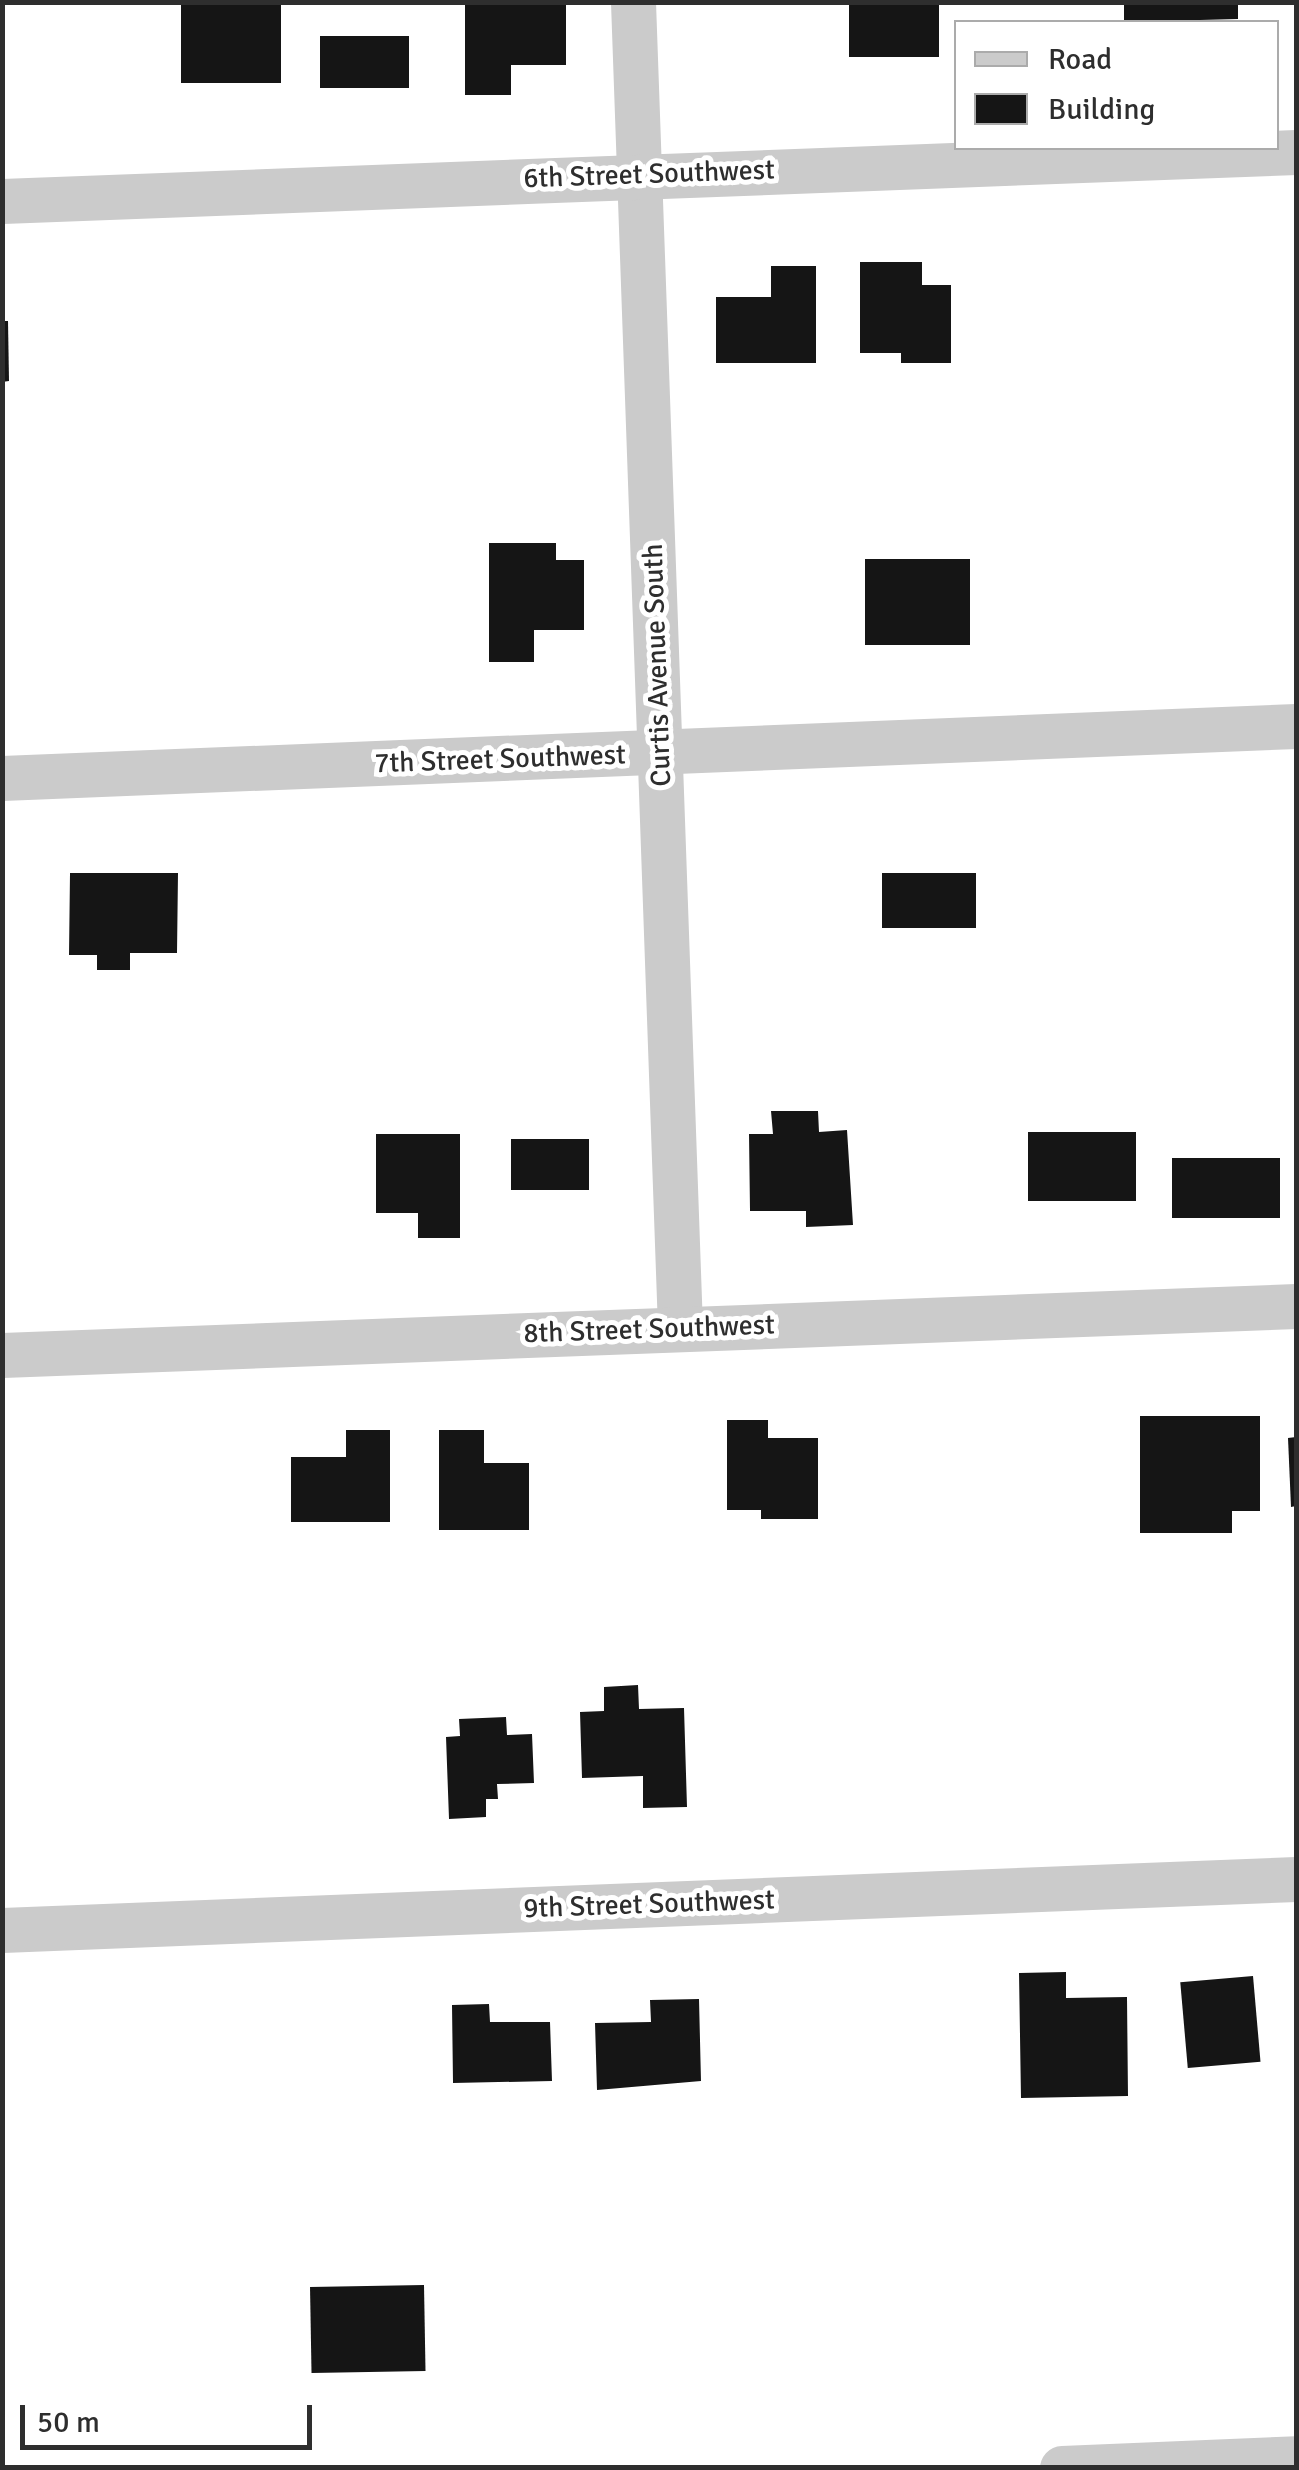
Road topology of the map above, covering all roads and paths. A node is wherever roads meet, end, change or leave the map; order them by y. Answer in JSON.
{"nodes":[{"id":1,"x":633,"y":2,"type":"edge"},
{"id":2,"x":1296,"y":152,"type":"edge"},
{"id":3,"x":640,"y":175,"type":"junction"},
{"id":4,"x":2,"y":201,"type":"edge"},
{"id":5,"x":1296,"y":726,"type":"edge"},
{"id":6,"x":660,"y":752,"type":"junction"},
{"id":7,"x":2,"y":778,"type":"edge"},
{"id":8,"x":1296,"y":1306,"type":"edge"},
{"id":9,"x":680,"y":1327,"type":"junction"},
{"id":10,"x":2,"y":1354,"type":"edge"},
{"id":11,"x":1296,"y":1879,"type":"edge"},
{"id":12,"x":2,"y":1930,"type":"edge"},
{"id":13,"x":1296,"y":2458,"type":"edge"},
{"id":14,"x":1062,"y":2468,"type":"edge"}],
"edges":[{"from":1,"to":3,"type":"street","name":"Curtis Avenue South"},
{"from":2,"to":3,"type":"street","name":"6th Street Southwest"},
{"from":3,"to":4,"type":"street","name":"6th Street Southwest"},
{"from":3,"to":6,"type":"street","name":"Curtis Avenue South"},
{"from":5,"to":6,"type":"street","name":"7th Street Southwest"},
{"from":6,"to":7,"type":"street","name":"7th Street Southwest"},
{"from":6,"to":9,"type":"street","name":"Curtis Avenue South"},
{"from":8,"to":9,"type":"street","name":"8th Street Southwest"},
{"from":9,"to":10,"type":"street","name":"8th Street Southwest"},
{"from":11,"to":12,"type":"street","name":"9th Street Southwest"},
{"from":13,"to":14,"type":"street"}]}
